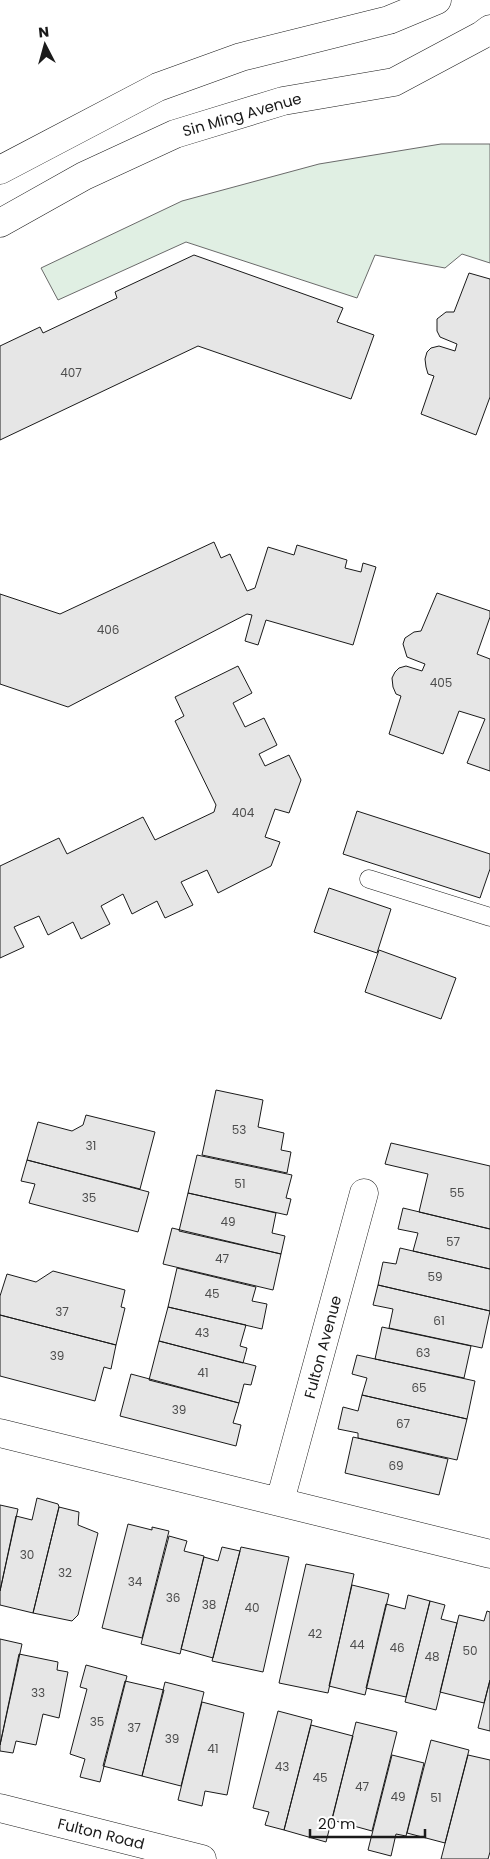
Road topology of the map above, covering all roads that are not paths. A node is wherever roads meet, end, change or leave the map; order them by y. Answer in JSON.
{"nodes":[{"id":1,"x":437,"y":0,"type":"edge"},
{"id":2,"x":490,"y":29,"type":"edge"},
{"id":3,"x":0,"y":170,"type":"edge"},
{"id":4,"x":0,"y":223,"type":"edge"},
{"id":5,"x":370,"y":879,"type":"dead end"},
{"id":6,"x":490,"y":917,"type":"edge"},
{"id":7,"x":364,"y":1193,"type":"dead end"},
{"id":8,"x":0,"y":1433,"type":"edge"},
{"id":9,"x":280,"y":1501,"type":"junction"},
{"id":10,"x":490,"y":1554,"type":"edge"},
{"id":11,"x":0,"y":1808,"type":"edge"},
{"id":12,"x":202,"y":1859,"type":"edge"}],
"edges":[{"from":1,"to":3,"type":"street"},
{"from":2,"to":4,"type":"street","name":"Sin Ming Avenue"},
{"from":5,"to":6,"type":"lane"},
{"from":7,"to":9,"type":"street","name":"Fulton Avenue"},
{"from":8,"to":9,"type":"street"},
{"from":9,"to":10,"type":"street"},
{"from":11,"to":12,"type":"street","name":"Fulton Road"}]}
